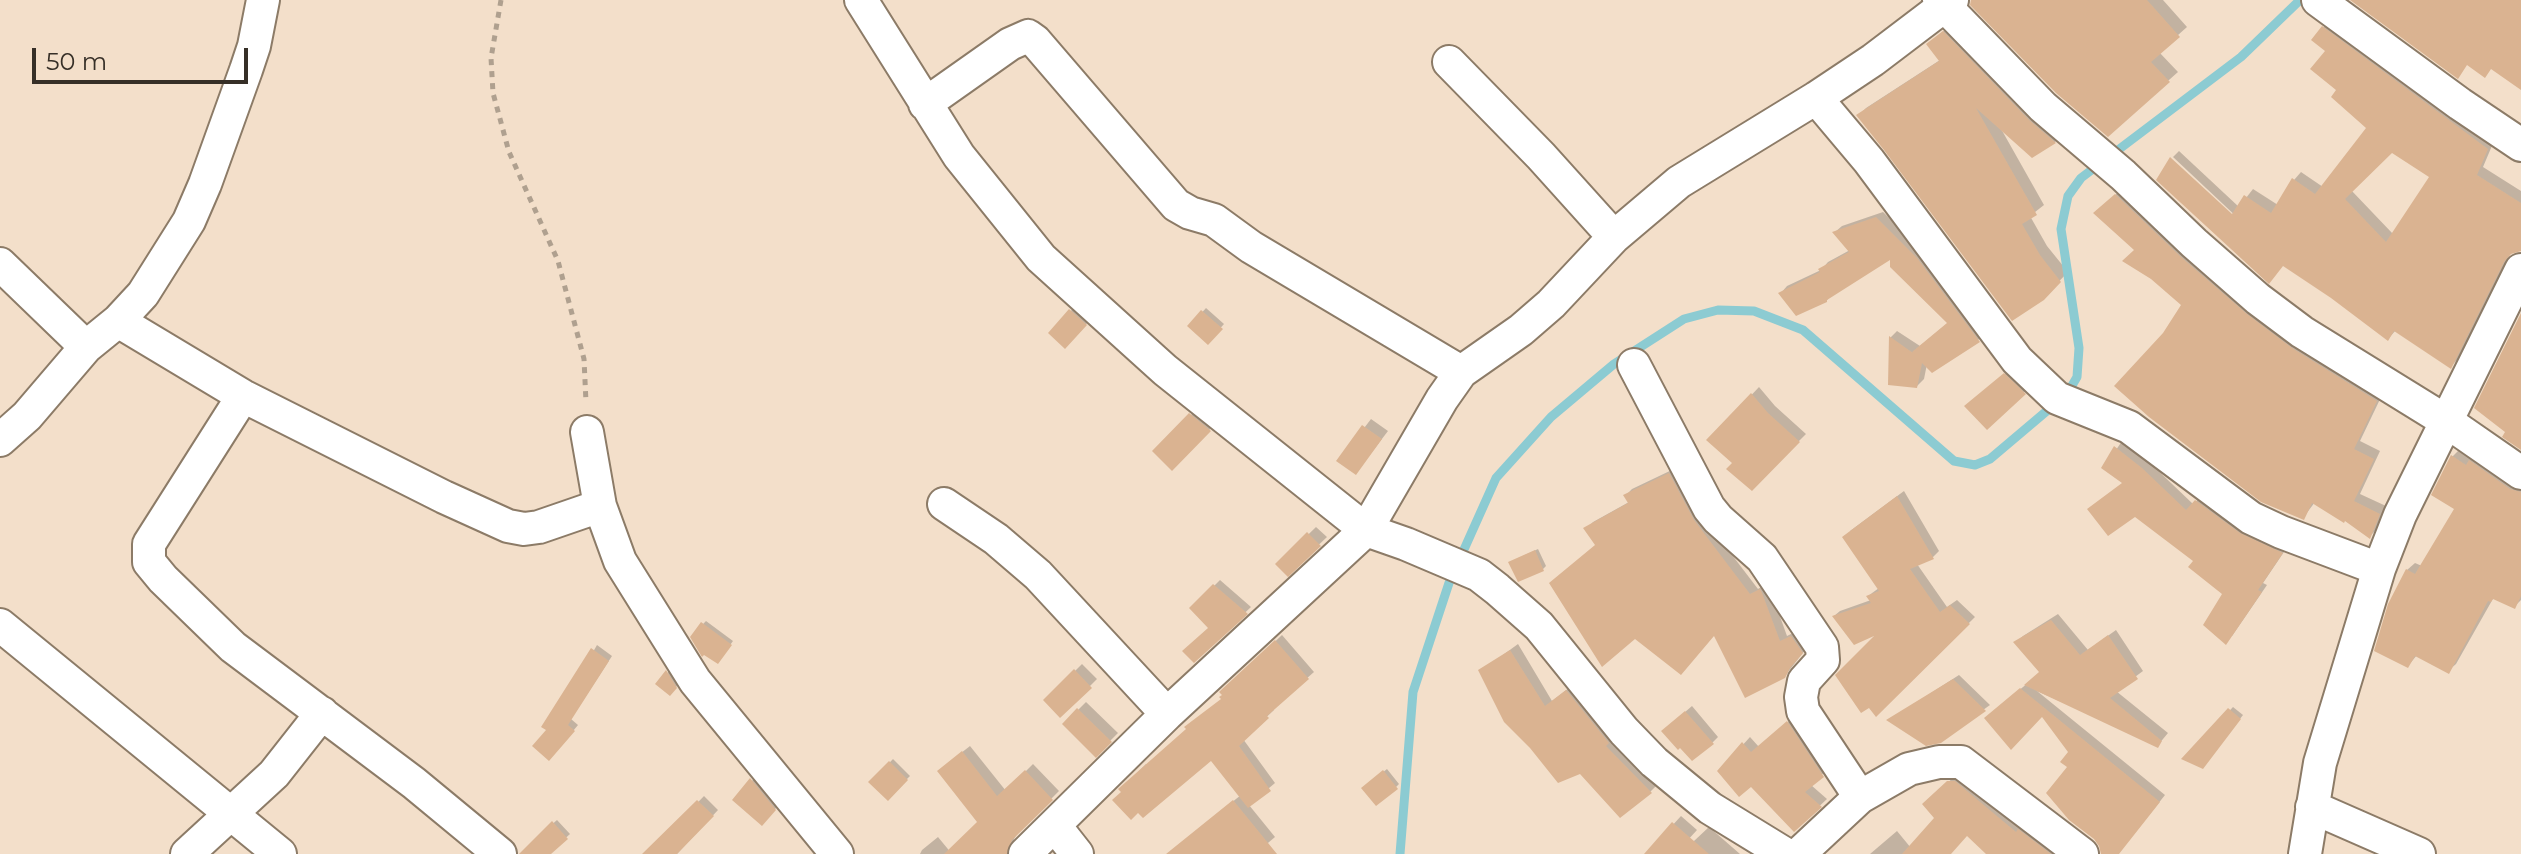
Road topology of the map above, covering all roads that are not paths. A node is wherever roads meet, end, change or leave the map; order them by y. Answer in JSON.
{"nodes":[{"id":1,"x":263,"y":0,"type":"edge"},
{"id":2,"x":861,"y":0,"type":"edge"},
{"id":3,"x":1945,"y":2,"type":"edge"},
{"id":4,"x":2323,"y":5,"type":"edge"},
{"id":5,"x":1449,"y":62,"type":"dead end"},
{"id":6,"x":1816,"y":98,"type":"junction"},
{"id":7,"x":925,"y":104,"type":"junction"},
{"id":8,"x":2521,"y":145,"type":"edge"},
{"id":9,"x":1614,"y":237,"type":"junction"},
{"id":10,"x":0,"y":264,"type":"edge"},
{"id":11,"x":2521,"y":270,"type":"edge"},
{"id":12,"x":118,"y":321,"type":"junction"},
{"id":13,"x":86,"y":347,"type":"junction"},
{"id":14,"x":1634,"y":365,"type":"dead end"},
{"id":15,"x":1461,"y":372,"type":"junction"},
{"id":16,"x":243,"y":396,"type":"junction"},
{"id":17,"x":2446,"y":421,"type":"junction"},
{"id":18,"x":587,"y":432,"type":"road end"},
{"id":19,"x":0,"y":440,"type":"edge"},
{"id":20,"x":2521,"y":473,"type":"edge"},
{"id":21,"x":944,"y":504,"type":"dead end"},
{"id":22,"x":600,"y":506,"type":"junction"},
{"id":23,"x":1366,"y":530,"type":"junction"},
{"id":24,"x":2379,"y":569,"type":"junction"},
{"id":25,"x":0,"y":625,"type":"edge"},
{"id":26,"x":322,"y":713,"type":"junction"},
{"id":27,"x":1167,"y":714,"type":"junction"},
{"id":28,"x":1860,"y":797,"type":"junction"},
{"id":29,"x":2312,"y":807,"type":"junction"},
{"id":30,"x":232,"y":813,"type":"junction"},
{"id":31,"x":1055,"y":826,"type":"junction"},
{"id":32,"x":187,"y":854,"type":"edge"},
{"id":33,"x":280,"y":854,"type":"edge"},
{"id":34,"x":500,"y":854,"type":"edge"},
{"id":35,"x":837,"y":854,"type":"edge"},
{"id":36,"x":1025,"y":854,"type":"edge"},
{"id":37,"x":1077,"y":854,"type":"edge"},
{"id":38,"x":1785,"y":854,"type":"edge"},
{"id":39,"x":1799,"y":854,"type":"edge"},
{"id":40,"x":2082,"y":854,"type":"edge"},
{"id":41,"x":2305,"y":854,"type":"edge"},
{"id":42,"x":2419,"y":854,"type":"edge"}],
"edges":[{"from":1,"to":12,"type":"street"},
{"from":2,"to":7,"type":"street"},
{"from":3,"to":6,"type":"street"},
{"from":3,"to":17,"type":"street"},
{"from":4,"to":8,"type":"street"},
{"from":5,"to":9,"type":"street"},
{"from":6,"to":9,"type":"street"},
{"from":6,"to":24,"type":"street"},
{"from":7,"to":15,"type":"street"},
{"from":7,"to":23,"type":"street"},
{"from":9,"to":15,"type":"street"},
{"from":10,"to":13,"type":"street"},
{"from":11,"to":17,"type":"street"},
{"from":12,"to":13,"type":"street"},
{"from":12,"to":16,"type":"street"},
{"from":13,"to":19,"type":"street"},
{"from":14,"to":28,"type":"street"},
{"from":15,"to":23,"type":"street"},
{"from":16,"to":22,"type":"street"},
{"from":16,"to":26,"type":"street"},
{"from":17,"to":20,"type":"street"},
{"from":17,"to":24,"type":"street"},
{"from":18,"to":22,"type":"street"},
{"from":21,"to":27,"type":"street"},
{"from":22,"to":35,"type":"street"},
{"from":23,"to":27,"type":"street"},
{"from":23,"to":38,"type":"street"},
{"from":24,"to":29,"type":"street"},
{"from":25,"to":30,"type":"street"},
{"from":26,"to":30,"type":"street"},
{"from":26,"to":34,"type":"street"},
{"from":27,"to":31,"type":"street"},
{"from":28,"to":39,"type":"street"},
{"from":28,"to":40,"type":"street"},
{"from":29,"to":41,"type":"street"},
{"from":29,"to":42,"type":"street"},
{"from":30,"to":32,"type":"street"},
{"from":30,"to":33,"type":"street"},
{"from":31,"to":36,"type":"street"},
{"from":31,"to":37,"type":"street"}]}
